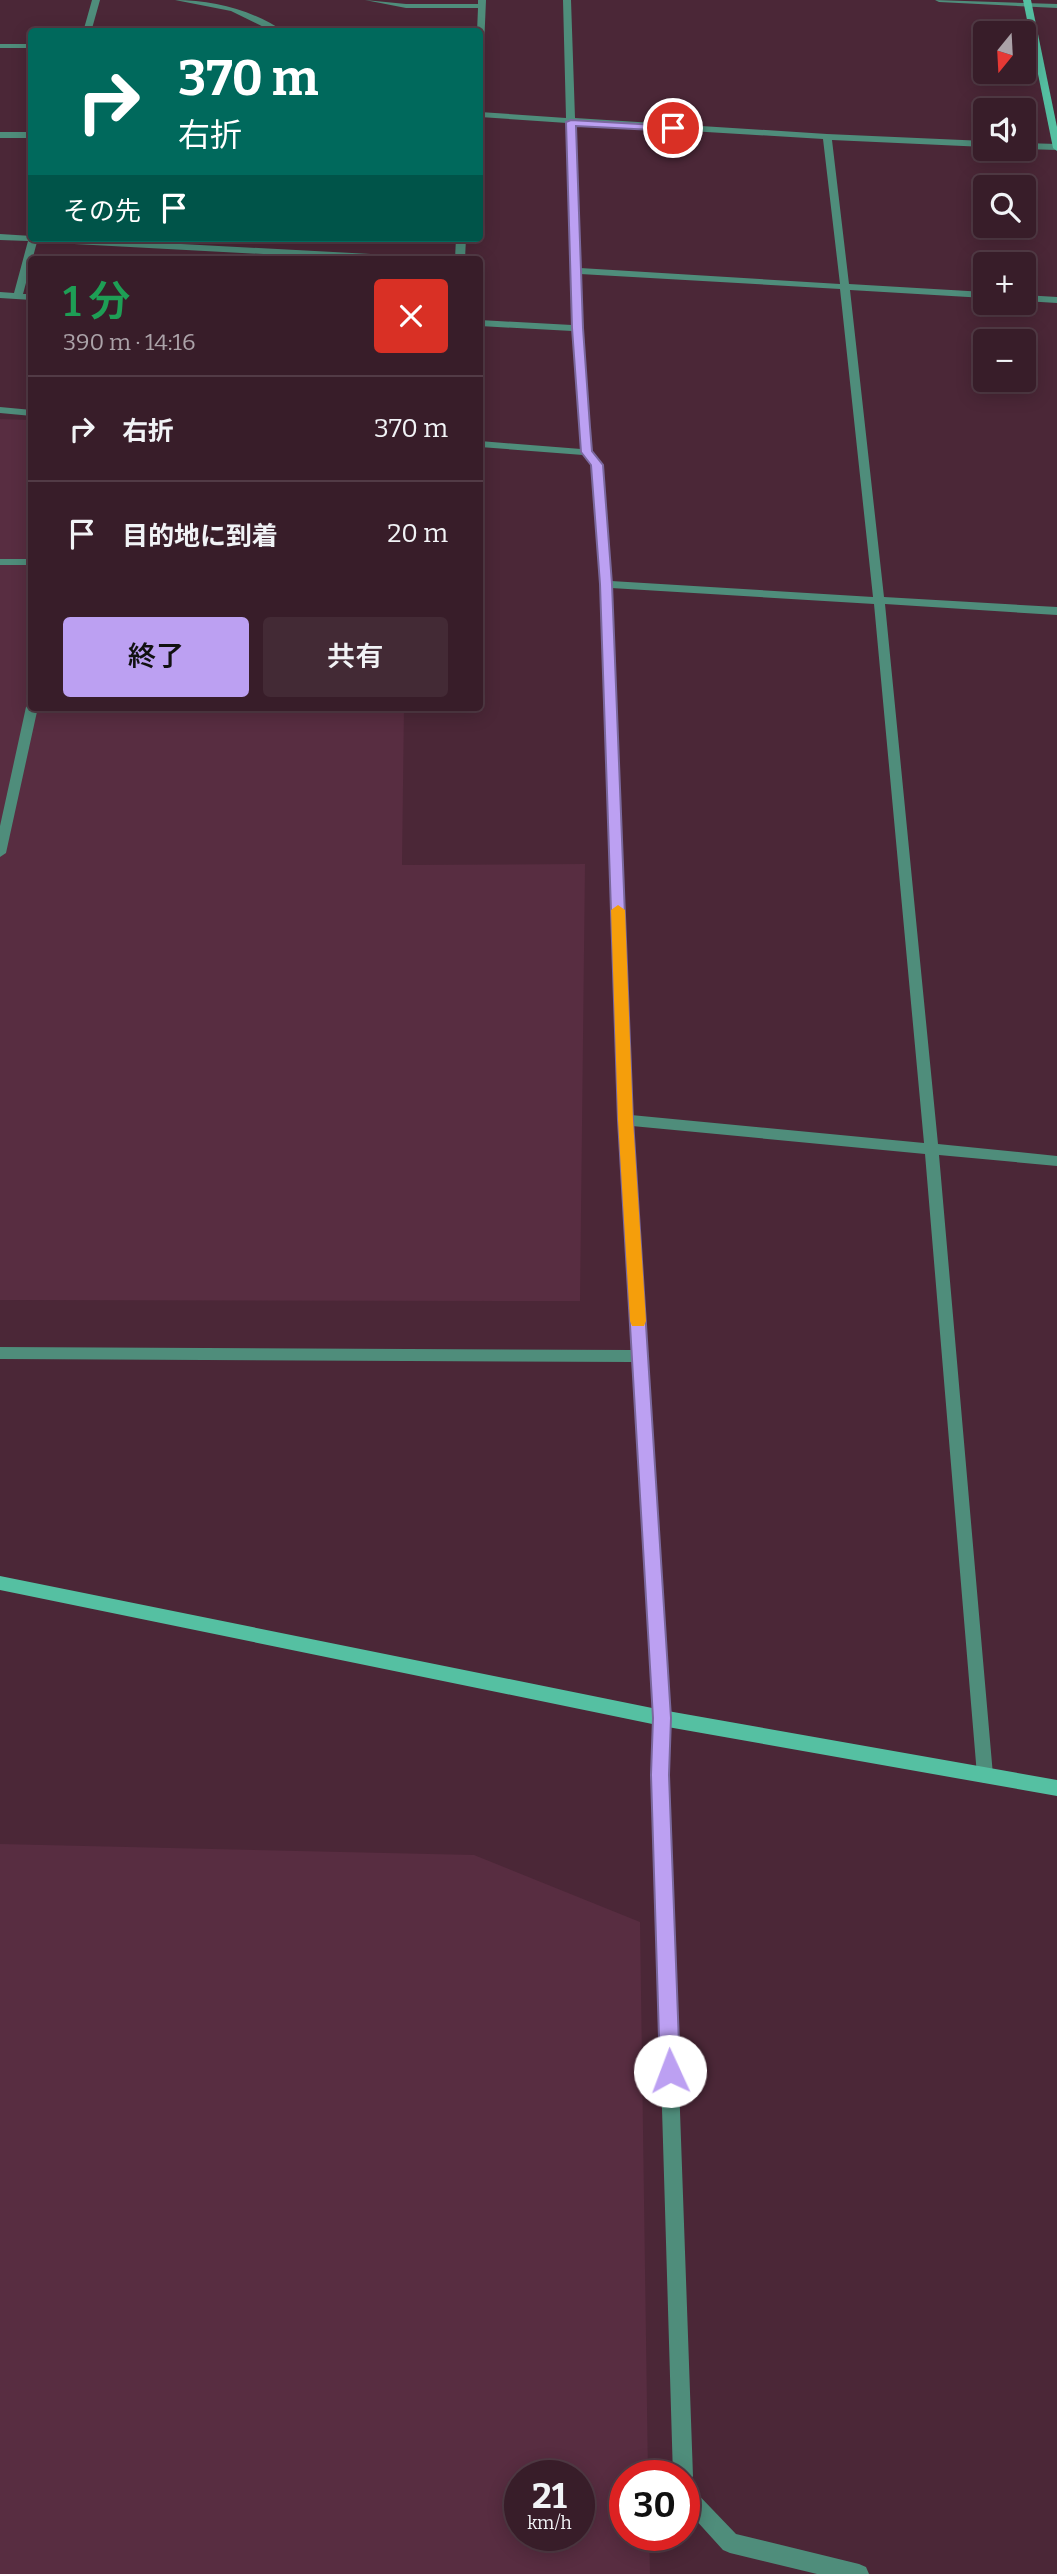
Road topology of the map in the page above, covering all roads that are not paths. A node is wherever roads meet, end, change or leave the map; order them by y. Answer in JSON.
{"nodes":[{"id":1,"x":96,"y":0,"type":"edge"},
{"id":2,"x":179,"y":0,"type":"edge"},
{"id":3,"x":369,"y":0,"type":"edge"},
{"id":4,"x":567,"y":0,"type":"edge"},
{"id":5,"x":939,"y":0,"type":"edge"},
{"id":6,"x":1027,"y":2,"type":"edge"},
{"id":7,"x":482,"y":3,"type":"edge"},
{"id":8,"x":1057,"y":6,"type":"edge"},
{"id":9,"x":88,"y":28,"type":"edge"},
{"id":10,"x":270,"y":28,"type":"edge"},
{"id":11,"x":481,"y":28,"type":"edge"},
{"id":12,"x":0,"y":46,"type":"edge"},
{"id":13,"x":28,"y":46,"type":"edge"},
{"id":14,"x":483,"y":115,"type":"edge"},
{"id":15,"x":571,"y":122,"type":"junction"},
{"id":16,"x":0,"y":135,"type":"edge"},
{"id":17,"x":28,"y":135,"type":"edge"},
{"id":18,"x":827,"y":137,"type":"junction"},
{"id":19,"x":973,"y":143,"type":"edge"},
{"id":20,"x":1036,"y":146,"type":"edge"},
{"id":21,"x":1057,"y":147,"type":"edge"},
{"id":22,"x":0,"y":237,"type":"edge"},
{"id":23,"x":28,"y":239,"type":"edge"},
{"id":24,"x":158,"y":242,"type":"edge"},
{"id":25,"x":199,"y":243,"type":"edge"},
{"id":26,"x":369,"y":256,"type":"edge"},
{"id":27,"x":28,"y":258,"type":"edge"},
{"id":28,"x":577,"y":271,"type":"junction"},
{"id":29,"x":845,"y":286,"type":"junction"},
{"id":30,"x":973,"y":294,"type":"edge"},
{"id":31,"x":0,"y":295,"type":"edge"},
{"id":32,"x":18,"y":296,"type":"junction"},
{"id":33,"x":28,"y":297,"type":"edge"},
{"id":34,"x":1036,"y":299,"type":"edge"},
{"id":35,"x":1057,"y":300,"type":"edge"},
{"id":36,"x":483,"y":323,"type":"edge"},
{"id":37,"x":577,"y":328,"type":"junction"},
{"id":38,"x":0,"y":410,"type":"edge"},
{"id":39,"x":28,"y":412,"type":"edge"},
{"id":40,"x":483,"y":444,"type":"edge"},
{"id":41,"x":586,"y":452,"type":"junction"},
{"id":42,"x":0,"y":562,"type":"edge"},
{"id":43,"x":28,"y":562,"type":"edge"},
{"id":44,"x":606,"y":584,"type":"junction"},
{"id":45,"x":878,"y":601,"type":"junction"},
{"id":46,"x":1057,"y":611,"type":"edge"},
{"id":47,"x":31,"y":711,"type":"edge"},
{"id":48,"x":0,"y":853,"type":"edge"},
{"id":49,"x":625,"y":1120,"type":"junction"},
{"id":50,"x":932,"y":1150,"type":"junction"},
{"id":51,"x":1057,"y":1161,"type":"edge"},
{"id":52,"x":0,"y":1353,"type":"edge"},
{"id":53,"x":640,"y":1356,"type":"junction"},
{"id":54,"x":0,"y":1583,"type":"edge"},
{"id":55,"x":662,"y":1718,"type":"junction"},
{"id":56,"x":985,"y":1774,"type":"junction"},
{"id":57,"x":1057,"y":1788,"type":"edge"},
{"id":58,"x":682,"y":2460,"type":"edge"},
{"id":59,"x":700,"y":2510,"type":"edge"},
{"id":60,"x":859,"y":2574,"type":"edge"}],
"edges":[{"from":1,"to":9,"type":"street"},
{"from":2,"to":10,"type":"street"},
{"from":3,"to":7,"type":"street"},
{"from":4,"to":15,"type":"street"},
{"from":5,"to":6,"type":"street"},
{"from":6,"to":8,"type":"street"},
{"from":6,"to":21,"type":"street"},
{"from":7,"to":11,"type":"street"},
{"from":12,"to":13,"type":"street"},
{"from":14,"to":15,"type":"street"},
{"from":15,"to":18,"type":"street"},
{"from":15,"to":28,"type":"street"},
{"from":16,"to":17,"type":"street"},
{"from":18,"to":19,"type":"street"},
{"from":18,"to":29,"type":"street"},
{"from":20,"to":21,"type":"street"},
{"from":22,"to":23,"type":"street"},
{"from":24,"to":25,"type":"street"},
{"from":25,"to":26,"type":"street"},
{"from":27,"to":32,"type":"street"},
{"from":28,"to":29,"type":"street"},
{"from":28,"to":37,"type":"street"},
{"from":29,"to":30,"type":"street"},
{"from":29,"to":45,"type":"street"},
{"from":31,"to":32,"type":"street"},
{"from":32,"to":33,"type":"street"},
{"from":34,"to":35,"type":"street"},
{"from":36,"to":37,"type":"street"},
{"from":37,"to":41,"type":"street"},
{"from":38,"to":39,"type":"street"},
{"from":40,"to":41,"type":"street"},
{"from":41,"to":44,"type":"street"},
{"from":42,"to":43,"type":"street"},
{"from":44,"to":45,"type":"street"},
{"from":44,"to":49,"type":"street"},
{"from":45,"to":46,"type":"street"},
{"from":45,"to":50,"type":"street"},
{"from":47,"to":48,"type":"street"},
{"from":49,"to":50,"type":"street"},
{"from":49,"to":53,"type":"street"},
{"from":50,"to":51,"type":"street"},
{"from":50,"to":56,"type":"street"},
{"from":52,"to":53,"type":"street"},
{"from":53,"to":55,"type":"street"},
{"from":54,"to":55,"type":"street"},
{"from":55,"to":56,"type":"street"},
{"from":55,"to":58,"type":"street"},
{"from":56,"to":57,"type":"street"},
{"from":59,"to":60,"type":"street"}]}
